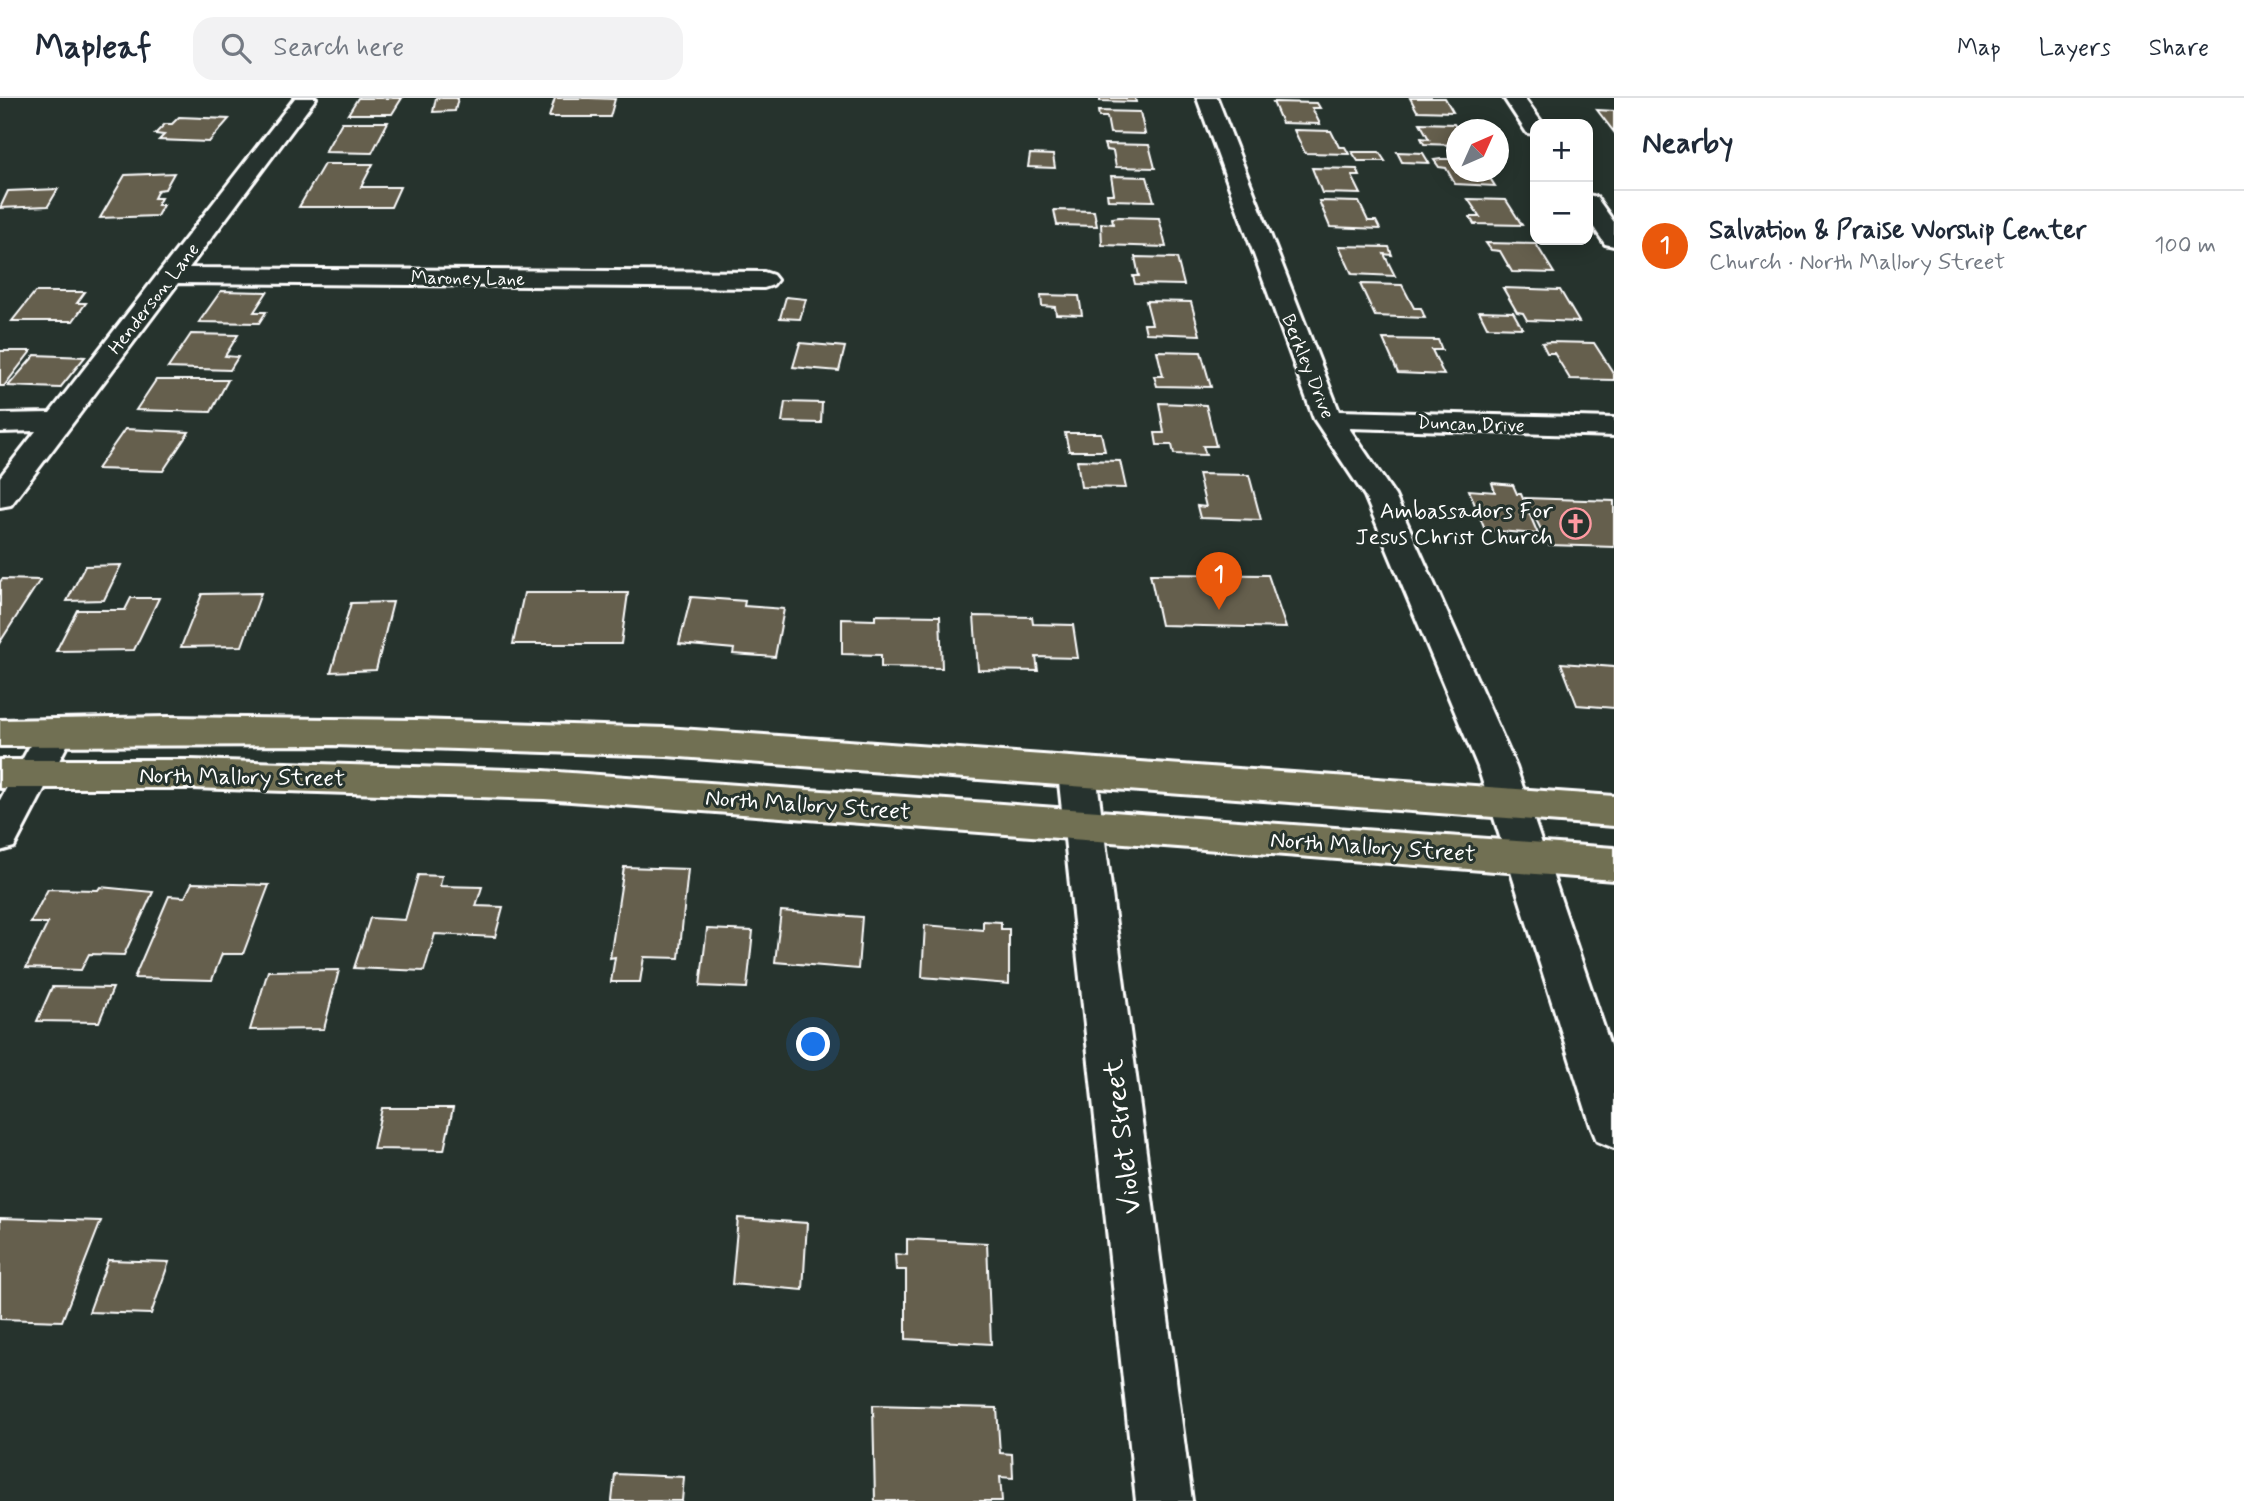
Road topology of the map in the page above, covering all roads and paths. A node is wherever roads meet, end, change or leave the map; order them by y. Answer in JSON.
{"nodes":[{"id":1,"x":306,"y":98,"type":"edge"},
{"id":2,"x":1207,"y":98,"type":"edge"},
{"id":3,"x":1514,"y":98,"type":"edge"},
{"id":4,"x":1530,"y":121,"type":"edge"},
{"id":5,"x":1593,"y":209,"type":"edge"},
{"id":6,"x":1614,"y":239,"type":"edge"},
{"id":7,"x":172,"y":275,"type":"junction"},
{"id":8,"x":764,"y":280,"type":"dead end"},
{"id":9,"x":1328,"y":419,"type":"junction"},
{"id":10,"x":57,"y":422,"type":"junction"},
{"id":11,"x":0,"y":424,"type":"edge"},
{"id":12,"x":1614,"y":427,"type":"edge"},
{"id":13,"x":0,"y":498,"type":"edge"},
{"id":14,"x":56,"y":732,"type":"junction"},
{"id":15,"x":0,"y":733,"type":"edge"},
{"id":16,"x":1077,"y":773,"type":"junction"},
{"id":17,"x":17,"y":774,"type":"edge"},
{"id":18,"x":1510,"y":804,"type":"junction"},
{"id":19,"x":1614,"y":811,"type":"edge"},
{"id":20,"x":1083,"y":824,"type":"junction"},
{"id":21,"x":0,"y":835,"type":"edge"},
{"id":22,"x":1525,"y":857,"type":"junction"},
{"id":23,"x":1614,"y":864,"type":"edge"},
{"id":24,"x":1614,"y":1126,"type":"edge"},
{"id":25,"x":1164,"y":1501,"type":"edge"}],
"edges":[{"from":1,"to":7,"type":"street","name":"Henderson Lane"},
{"from":2,"to":9,"type":"street","name":"Berkley Drive"},
{"from":3,"to":4,"type":"street"},
{"from":5,"to":6,"type":"street"},
{"from":7,"to":8,"type":"street","name":"Maroney Lane"},
{"from":7,"to":10,"type":"street","name":"Henderson Lane"},
{"from":9,"to":12,"type":"street","name":"Duncan Drive"},
{"from":9,"to":18,"type":"street","name":"Berkley Drive"},
{"from":10,"to":11,"type":"street"},
{"from":10,"to":13,"type":"street","name":"Henderson Lane"},
{"from":14,"to":15,"type":"main road","name":"North Mallory Street"},
{"from":14,"to":16,"type":"main road","name":"North Mallory Street"},
{"from":14,"to":17,"type":"street"},
{"from":16,"to":18,"type":"main road","name":"North Mallory Street"},
{"from":16,"to":20,"type":"street","name":"Violet Street"},
{"from":17,"to":20,"type":"main road","name":"North Mallory Street"},
{"from":17,"to":21,"type":"street"},
{"from":18,"to":19,"type":"main road","name":"North Mallory Street"},
{"from":18,"to":22,"type":"street","name":"Berkley Drive"},
{"from":20,"to":22,"type":"main road","name":"North Mallory Street"},
{"from":20,"to":25,"type":"street","name":"Violet Street"},
{"from":22,"to":23,"type":"main road","name":"North Mallory Street"},
{"from":22,"to":24,"type":"street","name":"Berkley Drive"}]}
